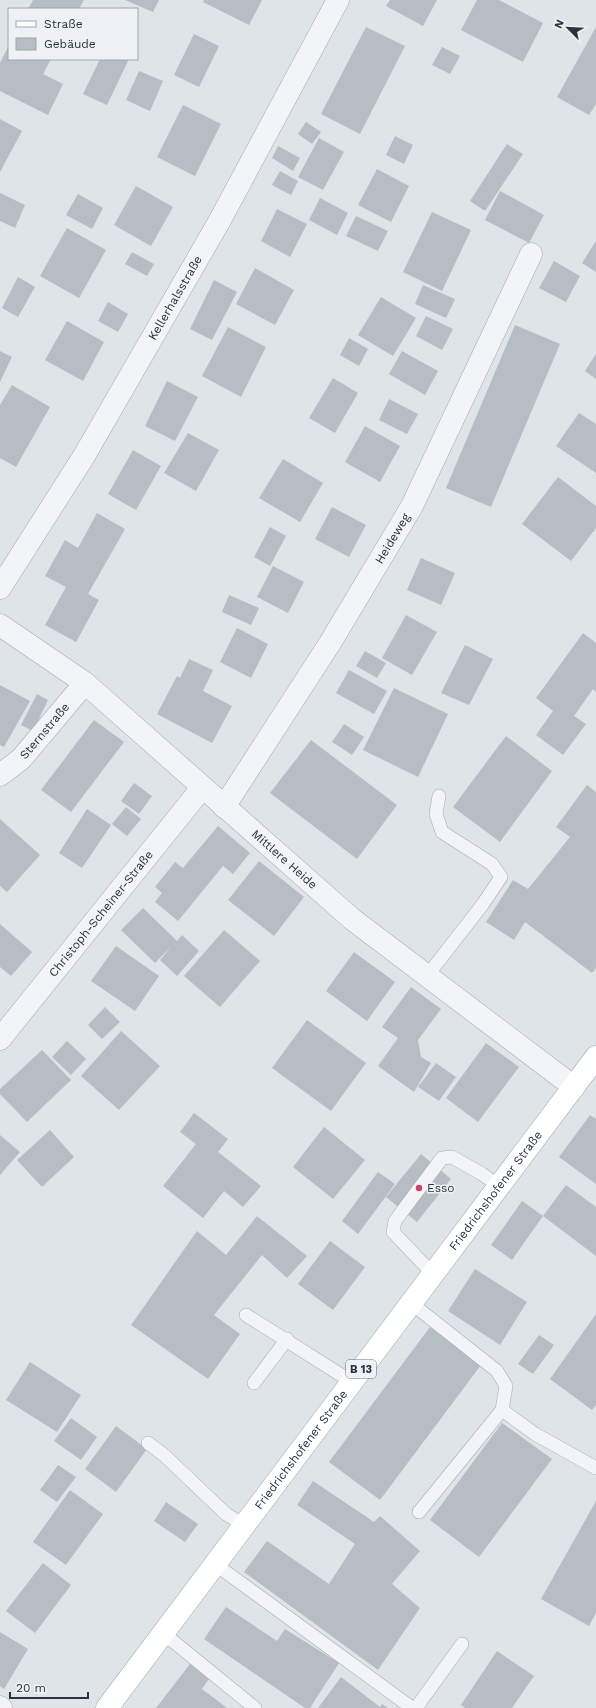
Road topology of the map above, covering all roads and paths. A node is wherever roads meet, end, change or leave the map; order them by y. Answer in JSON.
{"nodes":[{"id":1,"x":338,"y":0,"type":"edge"},
{"id":2,"x":531,"y":254,"type":"dead end"},
{"id":3,"x":0,"y":588,"type":"edge"},
{"id":4,"x":0,"y":625,"type":"edge"},
{"id":5,"x":85,"y":683,"type":"junction"},
{"id":6,"x":0,"y":775,"type":"edge"},
{"id":7,"x":202,"y":788,"type":"junction"},
{"id":8,"x":439,"y":796,"type":"dead end"},
{"id":9,"x":224,"y":807,"type":"junction"},
{"id":10,"x":427,"y":976,"type":"junction"},
{"id":11,"x":0,"y":1039,"type":"edge"},
{"id":12,"x":596,"y":1057,"type":"edge"},
{"id":13,"x":574,"y":1087,"type":"junction"},
{"id":14,"x":499,"y":1186,"type":"junction"},
{"id":15,"x":433,"y":1274,"type":"junction"},
{"id":16,"x":411,"y":1303,"type":"junction"},
{"id":17,"x":246,"y":1315,"type":"dead end"},
{"id":18,"x":287,"y":1339,"type":"junction"},
{"id":19,"x":352,"y":1382,"type":"junction"},
{"id":20,"x":254,"y":1383,"type":"dead end"},
{"id":21,"x":502,"y":1410,"type":"junction"},
{"id":22,"x":148,"y":1443,"type":"dead end"},
{"id":23,"x":596,"y":1468,"type":"edge"},
{"id":24,"x":419,"y":1512,"type":"dead end"},
{"id":25,"x":244,"y":1525,"type":"junction"},
{"id":26,"x":215,"y":1564,"type":"junction"},
{"id":27,"x":163,"y":1633,"type":"junction"},
{"id":28,"x":462,"y":1644,"type":"dead end"},
{"id":29,"x":107,"y":1708,"type":"edge"},
{"id":30,"x":254,"y":1708,"type":"edge"},
{"id":31,"x":412,"y":1708,"type":"edge"},
{"id":32,"x":416,"y":1708,"type":"edge"}],
"edges":[{"from":1,"to":3,"type":"street","name":"Kellerhalsstraße"},
{"from":2,"to":9,"type":"street","name":"Heideweg"},
{"from":4,"to":5,"type":"street","name":"Mittlere Heide"},
{"from":5,"to":6,"type":"street","name":"Sternstraße"},
{"from":5,"to":7,"type":"street","name":"Mittlere Heide"},
{"from":7,"to":9,"type":"street","name":"Mittlere Heide"},
{"from":7,"to":11,"type":"street","name":"Christoph-Scheiner-Straße"},
{"from":8,"to":10,"type":"lane"},
{"from":9,"to":10,"type":"street","name":"Mittlere Heide"},
{"from":10,"to":13,"type":"street","name":"Mittlere Heide"},
{"from":12,"to":13,"type":"main road","name":"Friedrichshofener Straße","number":"B 13"},
{"from":13,"to":14,"type":"main road","name":"Friedrichshofener Straße","number":"B 13"},
{"from":14,"to":15,"type":"main road","name":"Friedrichshofener Straße","number":"B 13"},
{"from":14,"to":15,"type":"lane"},
{"from":15,"to":16,"type":"main road","name":"Friedrichshofener Straße","number":"B 13"},
{"from":16,"to":19,"type":"main road","name":"Friedrichshofener Straße","number":"B 13"},
{"from":16,"to":21,"type":"lane"},
{"from":17,"to":18,"type":"lane"},
{"from":18,"to":19,"type":"lane"},
{"from":18,"to":20,"type":"lane"},
{"from":19,"to":25,"type":"main road","name":"Friedrichshofener Straße","number":"B 13"},
{"from":21,"to":23,"type":"lane"},
{"from":21,"to":24,"type":"lane"},
{"from":22,"to":25,"type":"lane"},
{"from":25,"to":26,"type":"main road","name":"Friedrichshofener Straße","number":"B 13"},
{"from":26,"to":27,"type":"main road","name":"Friedrichshofener Straße","number":"B 13"},
{"from":26,"to":31,"type":"lane"},
{"from":27,"to":29,"type":"main road","name":"Friedrichshofener Straße","number":"B 13"},
{"from":27,"to":30,"type":"lane"},
{"from":28,"to":32,"type":"lane"}]}
